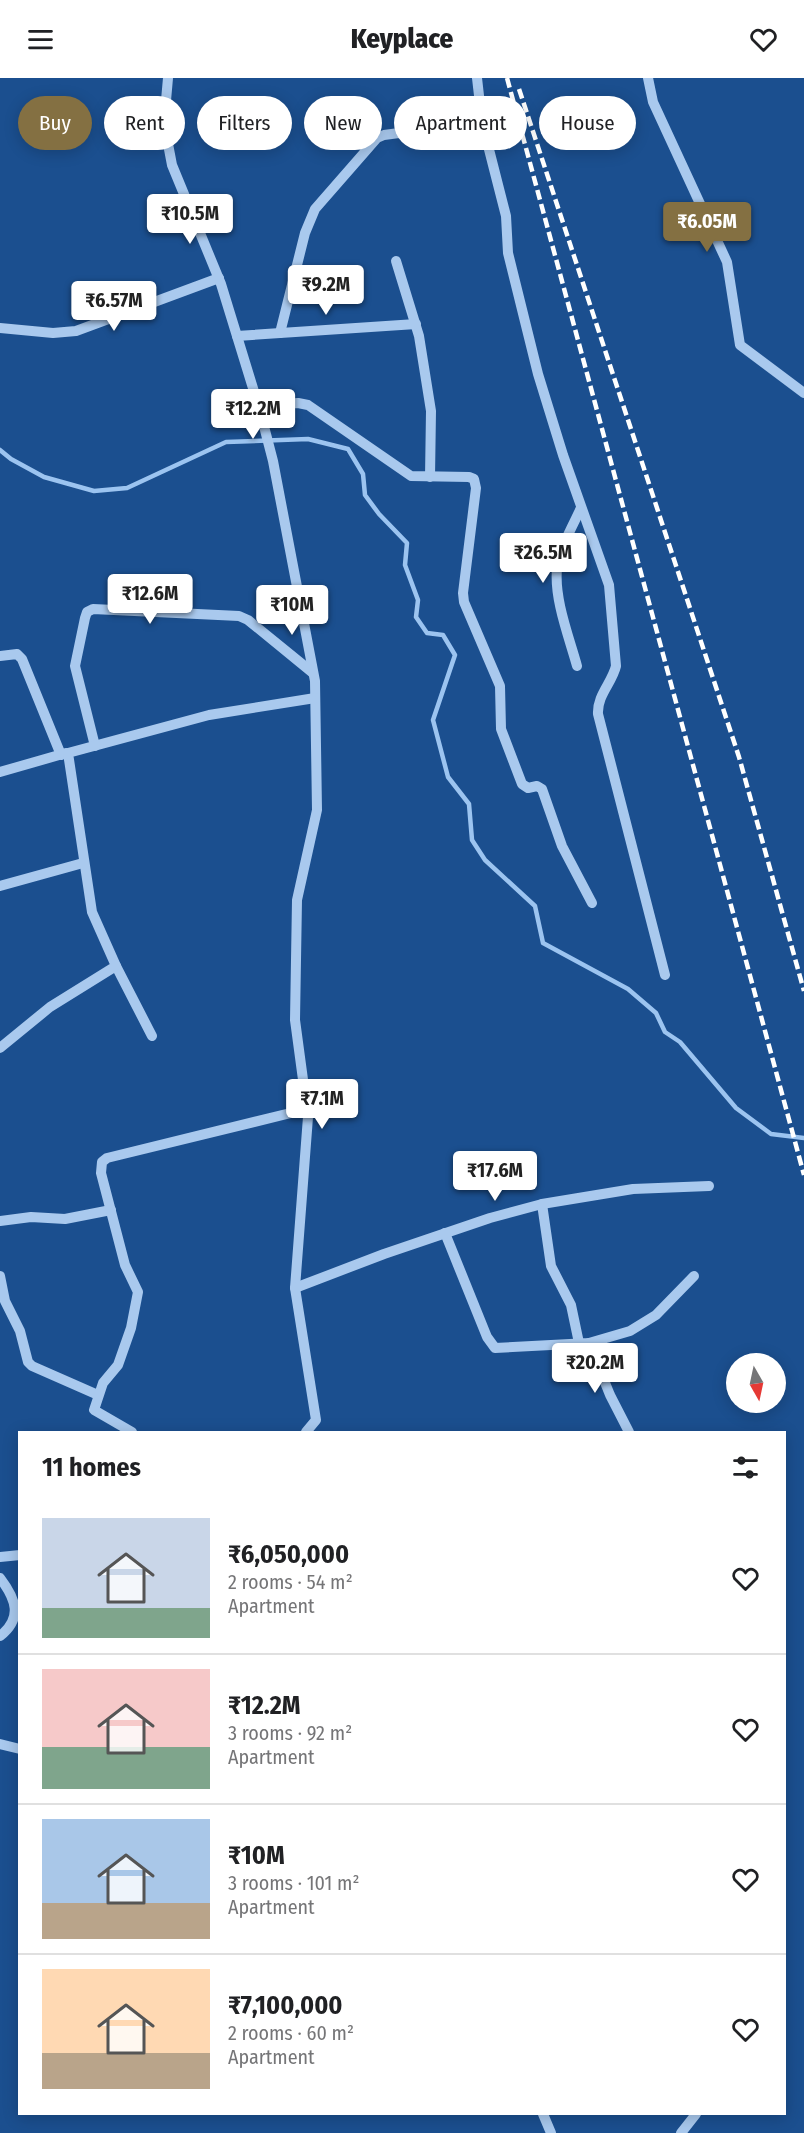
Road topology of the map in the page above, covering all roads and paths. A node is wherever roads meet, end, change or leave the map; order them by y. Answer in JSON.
{"nodes":[{"id":1,"x":168,"y":78,"type":"edge"},
{"id":2,"x":477,"y":78,"type":"edge"},
{"id":3,"x":648,"y":78,"type":"edge"},
{"id":4,"x":479,"y":96,"type":"edge"},
{"id":5,"x":394,"y":134,"type":"edge"},
{"id":6,"x":489,"y":150,"type":"edge"},
{"id":7,"x":396,"y":261,"type":"dead end"},
{"id":8,"x":219,"y":278,"type":"junction"},
{"id":9,"x":416,"y":324,"type":"junction"},
{"id":10,"x":0,"y":328,"type":"edge"},
{"id":11,"x":280,"y":333,"type":"junction"},
{"id":12,"x":237,"y":336,"type":"junction"},
{"id":13,"x":804,"y":393,"type":"edge"},
{"id":14,"x":259,"y":408,"type":"junction"},
{"id":15,"x":430,"y":477,"type":"junction"},
{"id":16,"x":581,"y":508,"type":"junction"},
{"id":17,"x":0,"y":656,"type":"edge"},
{"id":18,"x":577,"y":666,"type":"dead end"},
{"id":19,"x":313,"y":673,"type":"junction"},
{"id":20,"x":315,"y":698,"type":"junction"},
{"id":21,"x":95,"y":746,"type":"junction"},
{"id":22,"x":65,"y":754,"type":"junction"},
{"id":23,"x":0,"y":772,"type":"edge"},
{"id":24,"x":83,"y":863,"type":"junction"},
{"id":25,"x":0,"y":886,"type":"edge"},
{"id":26,"x":592,"y":903,"type":"dead end"},
{"id":27,"x":116,"y":966,"type":"junction"},
{"id":28,"x":665,"y":975,"type":"dead end"},
{"id":29,"x":152,"y":1036,"type":"dead end"},
{"id":30,"x":0,"y":1048,"type":"edge"},
{"id":31,"x":307,"y":1109,"type":"junction"},
{"id":32,"x":709,"y":1186,"type":"dead end"},
{"id":33,"x":542,"y":1204,"type":"junction"},
{"id":34,"x":111,"y":1210,"type":"junction"},
{"id":35,"x":0,"y":1221,"type":"edge"},
{"id":36,"x":445,"y":1233,"type":"junction"},
{"id":37,"x":0,"y":1276,"type":"edge"},
{"id":38,"x":694,"y":1276,"type":"dead end"},
{"id":39,"x":295,"y":1288,"type":"junction"},
{"id":40,"x":584,"y":1343,"type":"junction"},
{"id":41,"x":98,"y":1395,"type":"junction"},
{"id":42,"x":130,"y":1431,"type":"edge"},
{"id":43,"x":307,"y":1431,"type":"edge"},
{"id":44,"x":628,"y":1431,"type":"edge"},
{"id":45,"x":18,"y":1555,"type":"edge"},
{"id":46,"x":0,"y":1557,"type":"edge"},
{"id":47,"x":0,"y":1578,"type":"edge"},
{"id":48,"x":0,"y":1636,"type":"edge"},
{"id":49,"x":0,"y":1744,"type":"edge"},
{"id":50,"x":18,"y":1748,"type":"edge"},
{"id":51,"x":543,"y":2115,"type":"edge"},
{"id":52,"x":695,"y":2115,"type":"edge"},
{"id":53,"x":551,"y":2133,"type":"edge"},
{"id":54,"x":681,"y":2133,"type":"edge"}],
"edges":[{"from":1,"to":8,"type":"street"},
{"from":2,"to":4,"type":"street"},
{"from":3,"to":13,"type":"street"},
{"from":5,"to":11,"type":"street"},
{"from":6,"to":16,"type":"street"},
{"from":7,"to":9,"type":"street"},
{"from":8,"to":10,"type":"street"},
{"from":8,"to":12,"type":"street"},
{"from":9,"to":11,"type":"street"},
{"from":9,"to":15,"type":"street"},
{"from":11,"to":12,"type":"street"},
{"from":12,"to":14,"type":"street"},
{"from":14,"to":15,"type":"street"},
{"from":14,"to":19,"type":"street"},
{"from":15,"to":26,"type":"street"},
{"from":16,"to":18,"type":"street"},
{"from":16,"to":28,"type":"street"},
{"from":17,"to":22,"type":"street"},
{"from":19,"to":20,"type":"street"},
{"from":19,"to":21,"type":"street"},
{"from":20,"to":21,"type":"street"},
{"from":20,"to":31,"type":"street"},
{"from":21,"to":22,"type":"street"},
{"from":22,"to":23,"type":"street"},
{"from":22,"to":24,"type":"street"},
{"from":24,"to":25,"type":"street"},
{"from":24,"to":27,"type":"street"},
{"from":27,"to":29,"type":"street"},
{"from":27,"to":30,"type":"street"},
{"from":31,"to":34,"type":"street"},
{"from":31,"to":39,"type":"street"},
{"from":32,"to":33,"type":"street"},
{"from":33,"to":36,"type":"street"},
{"from":33,"to":40,"type":"street"},
{"from":34,"to":35,"type":"street"},
{"from":34,"to":41,"type":"street"},
{"from":36,"to":39,"type":"street"},
{"from":36,"to":40,"type":"street"},
{"from":37,"to":41,"type":"street"},
{"from":38,"to":40,"type":"street"},
{"from":39,"to":43,"type":"street"},
{"from":40,"to":44,"type":"street"},
{"from":41,"to":42,"type":"street"},
{"from":45,"to":46,"type":"street"},
{"from":47,"to":48,"type":"street"},
{"from":49,"to":50,"type":"street"},
{"from":51,"to":53,"type":"street"},
{"from":52,"to":54,"type":"street"}]}
